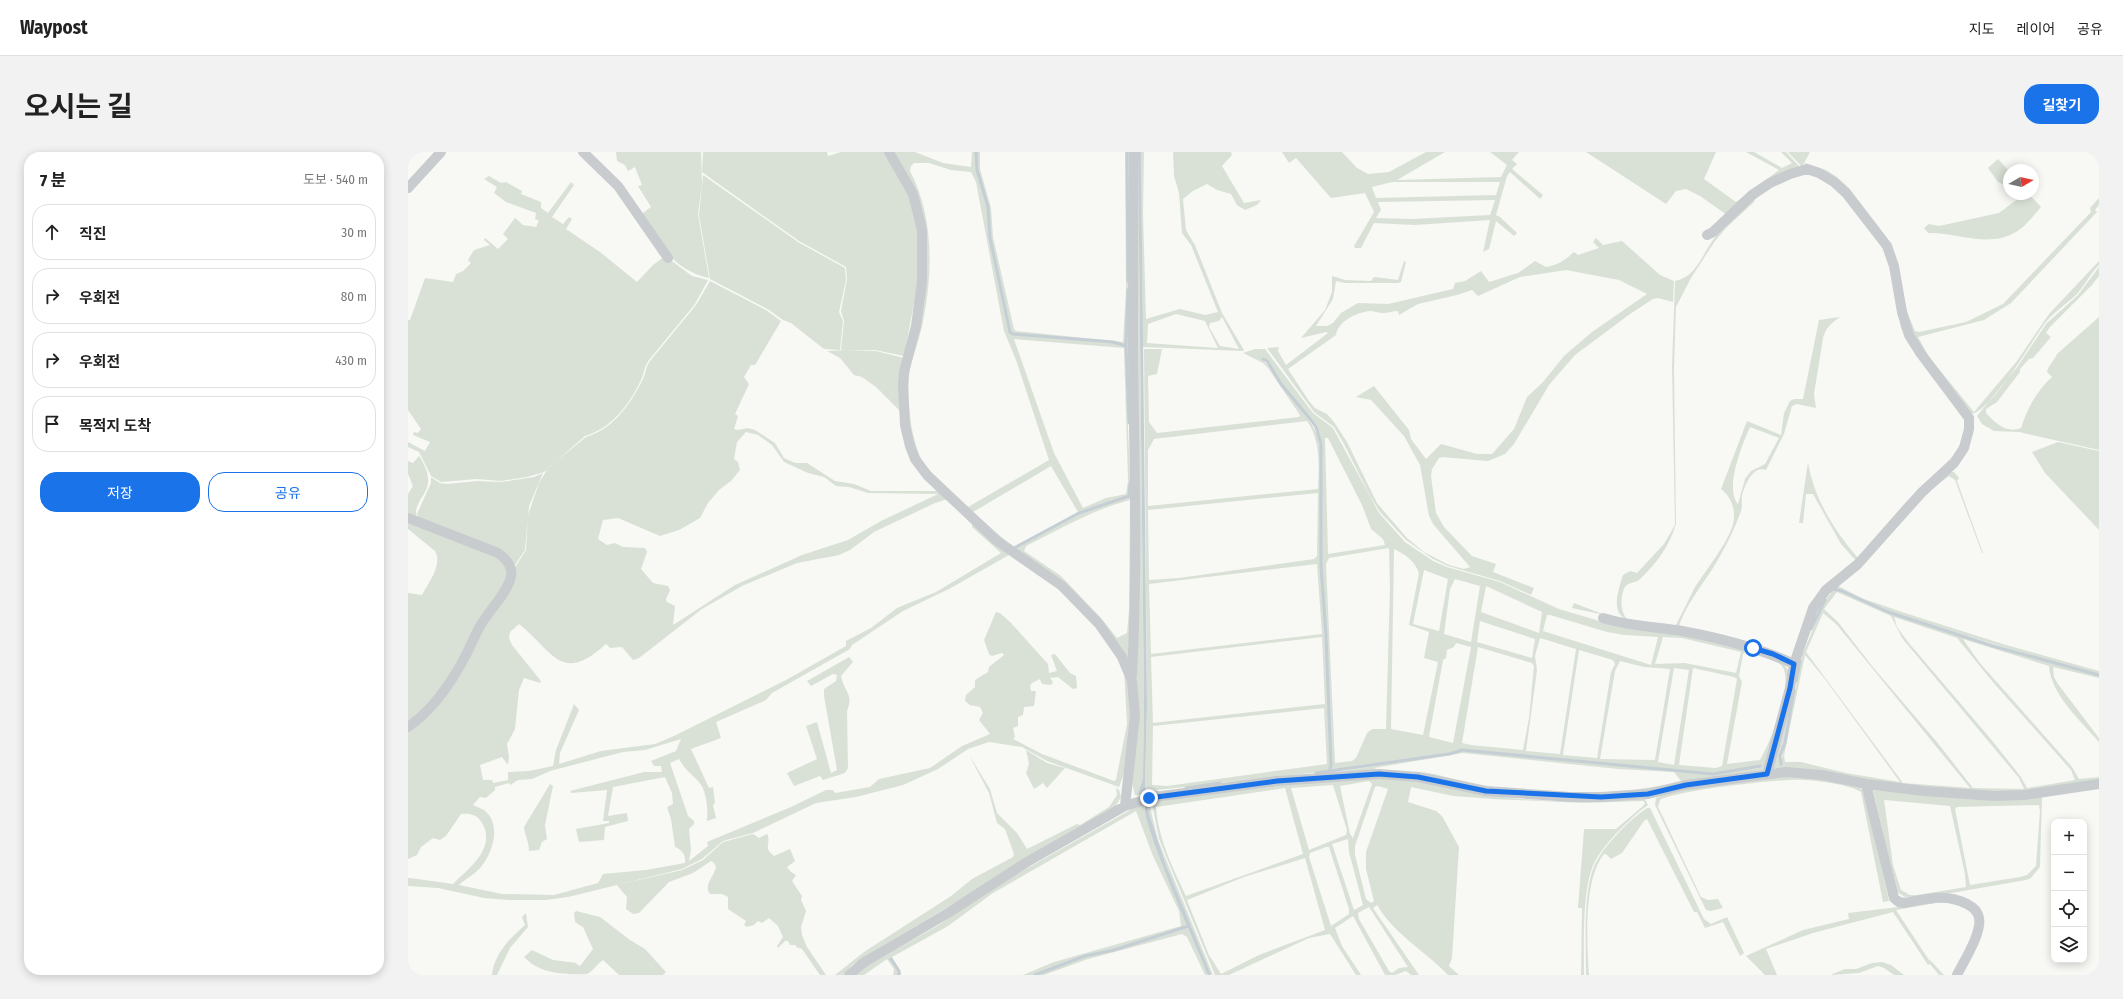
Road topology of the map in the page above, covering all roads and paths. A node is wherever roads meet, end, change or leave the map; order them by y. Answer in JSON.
{"nodes":[{"id":1,"x":441,"y":152,"type":"edge"},
{"id":2,"x":583,"y":152,"type":"edge"},
{"id":3,"x":889,"y":152,"type":"edge"},
{"id":4,"x":1134,"y":152,"type":"edge"},
{"id":5,"x":408,"y":188,"type":"edge"},
{"id":6,"x":1707,"y":235,"type":"dead end"},
{"id":7,"x":668,"y":258,"type":"dead end"},
{"id":8,"x":408,"y":518,"type":"edge"},
{"id":9,"x":1603,"y":618,"type":"dead end"},
{"id":10,"x":1794,"y":664,"type":"junction"},
{"id":11,"x":1132,"y":681,"type":"junction"},
{"id":12,"x":408,"y":728,"type":"edge"},
{"id":13,"x":1767,"y":774,"type":"junction"},
{"id":14,"x":1866,"y":784,"type":"junction"},
{"id":15,"x":2099,"y":784,"type":"edge"},
{"id":16,"x":1125,"y":806,"type":"junction"},
{"id":17,"x":849,"y":975,"type":"edge"},
{"id":18,"x":1957,"y":975,"type":"edge"}],
"edges":[{"from":1,"to":5,"type":"street"},
{"from":2,"to":7,"type":"street"},
{"from":3,"to":11,"type":"street"},
{"from":4,"to":11,"type":"street"},
{"from":6,"to":10,"type":"street"},
{"from":8,"to":12,"type":"street"},
{"from":9,"to":10,"type":"street"},
{"from":10,"to":13,"type":"street"},
{"from":11,"to":16,"type":"street"},
{"from":13,"to":14,"type":"street"},
{"from":13,"to":16,"type":"street"},
{"from":14,"to":15,"type":"street"},
{"from":14,"to":18,"type":"street"},
{"from":16,"to":17,"type":"street"}]}
